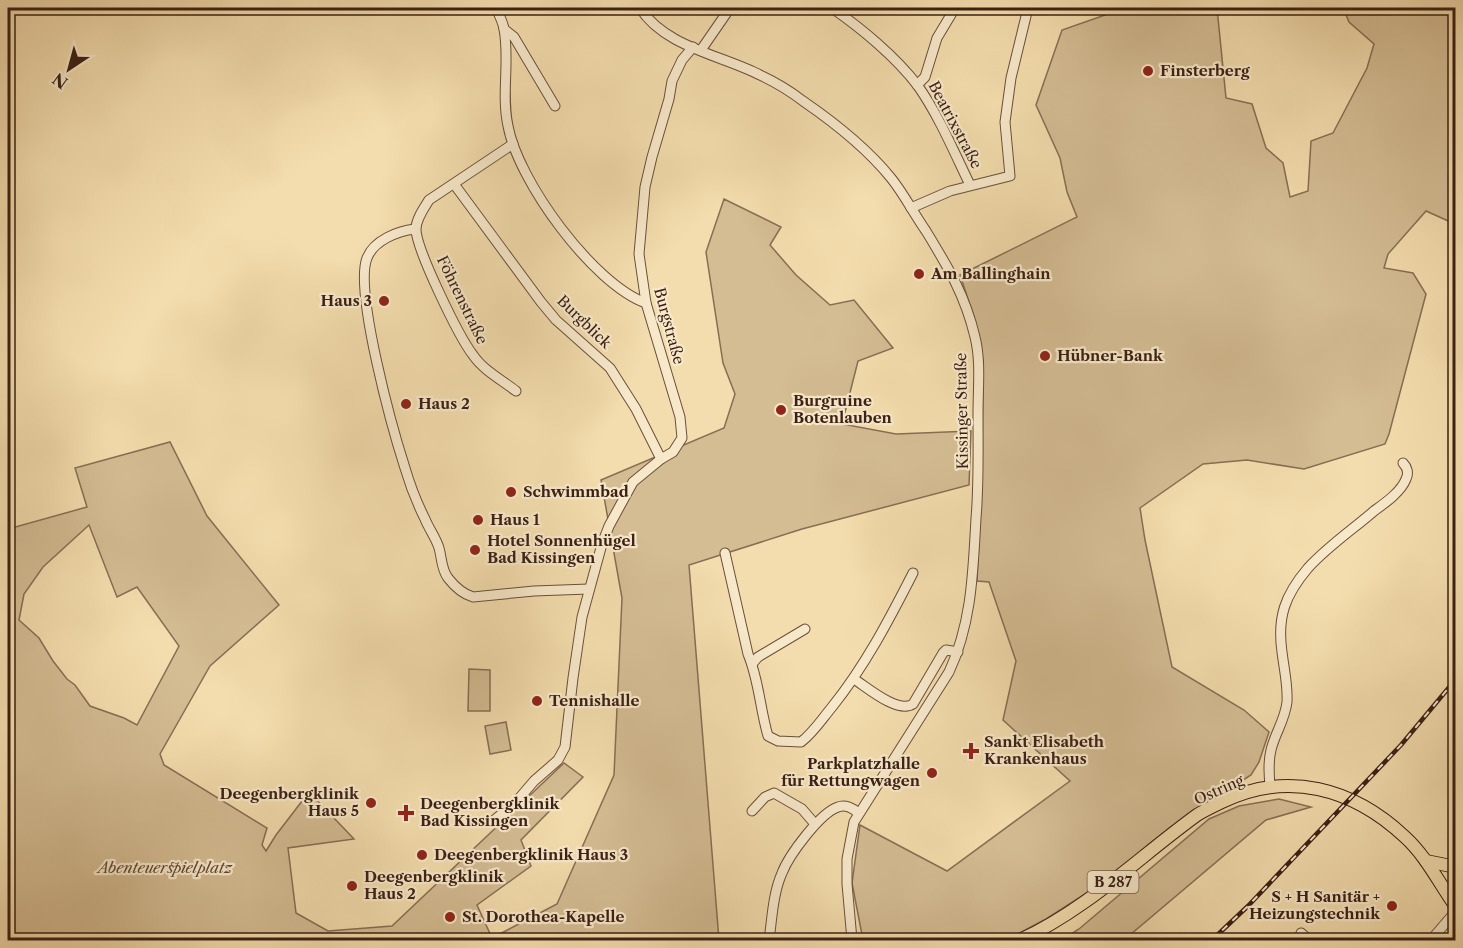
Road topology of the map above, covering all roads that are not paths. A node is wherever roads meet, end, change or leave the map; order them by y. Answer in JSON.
{"nodes":[{"id":1,"x":496,"y":8,"type":"edge"},
{"id":2,"x":640,"y":8,"type":"edge"},
{"id":3,"x":730,"y":8,"type":"edge"},
{"id":4,"x":955,"y":8,"type":"edge"},
{"id":5,"x":1028,"y":8,"type":"edge"},
{"id":6,"x":835,"y":9,"type":"edge"},
{"id":7,"x":504,"y":29,"type":"junction"},
{"id":8,"x":697,"y":49,"type":"junction"},
{"id":9,"x":917,"y":85,"type":"junction"},
{"id":10,"x":555,"y":106,"type":"dead end"},
{"id":11,"x":513,"y":144,"type":"junction"},
{"id":12,"x":453,"y":184,"type":"junction"},
{"id":13,"x":970,"y":184,"type":"junction"},
{"id":14,"x":911,"y":208,"type":"junction"},
{"id":15,"x":416,"y":229,"type":"junction"},
{"id":16,"x":646,"y":303,"type":"junction"},
{"id":17,"x":516,"y":391,"type":"dead end"},
{"id":18,"x":661,"y":459,"type":"junction"},
{"id":19,"x":1402,"y":463,"type":"dead end"},
{"id":20,"x":725,"y":553,"type":"dead end"},
{"id":21,"x":913,"y":573,"type":"dead end"},
{"id":22,"x":589,"y":589,"type":"junction"},
{"id":23,"x":806,"y":629,"type":"dead end"},
{"id":24,"x":958,"y":652,"type":"junction"},
{"id":25,"x":752,"y":664,"type":"junction"},
{"id":26,"x":854,"y":679,"type":"junction"},
{"id":27,"x":1270,"y":786,"type":"junction"},
{"id":28,"x":752,"y":811,"type":"dead end"},
{"id":29,"x":858,"y":813,"type":"junction"},
{"id":30,"x":492,"y":822,"type":"dead end"},
{"id":31,"x":815,"y":824,"type":"junction"},
{"id":32,"x":1426,"y":861,"type":"junction"},
{"id":33,"x":1455,"y":867,"type":"edge"},
{"id":34,"x":1455,"y":909,"type":"edge"},
{"id":35,"x":1301,"y":933,"type":"dead end"},
{"id":36,"x":769,"y":940,"type":"edge"},
{"id":37,"x":852,"y":940,"type":"edge"},
{"id":38,"x":1020,"y":940,"type":"edge"},
{"id":39,"x":1309,"y":940,"type":"edge"},
{"id":40,"x":1431,"y":940,"type":"edge"}],
"edges":[{"from":1,"to":7,"type":"street"},
{"from":2,"to":8,"type":"street","name":"Kissinger Straße"},
{"from":3,"to":8,"type":"street","name":"Burgstraße"},
{"from":4,"to":9,"type":"street"},
{"from":5,"to":13,"type":"street"},
{"from":6,"to":9,"type":"street","name":"Beatrixstraße"},
{"from":7,"to":10,"type":"street"},
{"from":7,"to":11,"type":"street"},
{"from":8,"to":14,"type":"street","name":"Kissinger Straße"},
{"from":8,"to":16,"type":"street","name":"Burgstraße"},
{"from":9,"to":13,"type":"street","name":"Beatrixstraße"},
{"from":11,"to":12,"type":"street"},
{"from":11,"to":16,"type":"street"},
{"from":12,"to":15,"type":"street"},
{"from":12,"to":18,"type":"street","name":"Burgblick"},
{"from":13,"to":14,"type":"street"},
{"from":14,"to":24,"type":"street","name":"Kissinger Straße"},
{"from":15,"to":17,"type":"street","name":"Föhrenstraße"},
{"from":15,"to":22,"type":"street"},
{"from":16,"to":18,"type":"street","name":"Burgstraße"},
{"from":18,"to":22,"type":"street","name":"Burgstraße"},
{"from":19,"to":27,"type":"street"},
{"from":20,"to":25,"type":"street"},
{"from":21,"to":26,"type":"street"},
{"from":22,"to":30,"type":"street","name":"Burgstraße"},
{"from":23,"to":25,"type":"street"},
{"from":24,"to":26,"type":"street"},
{"from":24,"to":29,"type":"street","name":"Kissinger Straße"},
{"from":25,"to":26,"type":"street"},
{"from":27,"to":32,"type":"main road","name":"Ostring","number":"B 287"},
{"from":27,"to":38,"type":"main road","name":"Ostring","number":"B 287"},
{"from":28,"to":31,"type":"street"},
{"from":29,"to":31,"type":"street"},
{"from":29,"to":37,"type":"street","name":"Kissinger Straße"},
{"from":31,"to":36,"type":"street"},
{"from":32,"to":33,"type":"main road"},
{"from":32,"to":34,"type":"main road","name":"Ostring","number":"B 287"},
{"from":34,"to":40,"type":"street"},
{"from":35,"to":39,"type":"street"}]}
